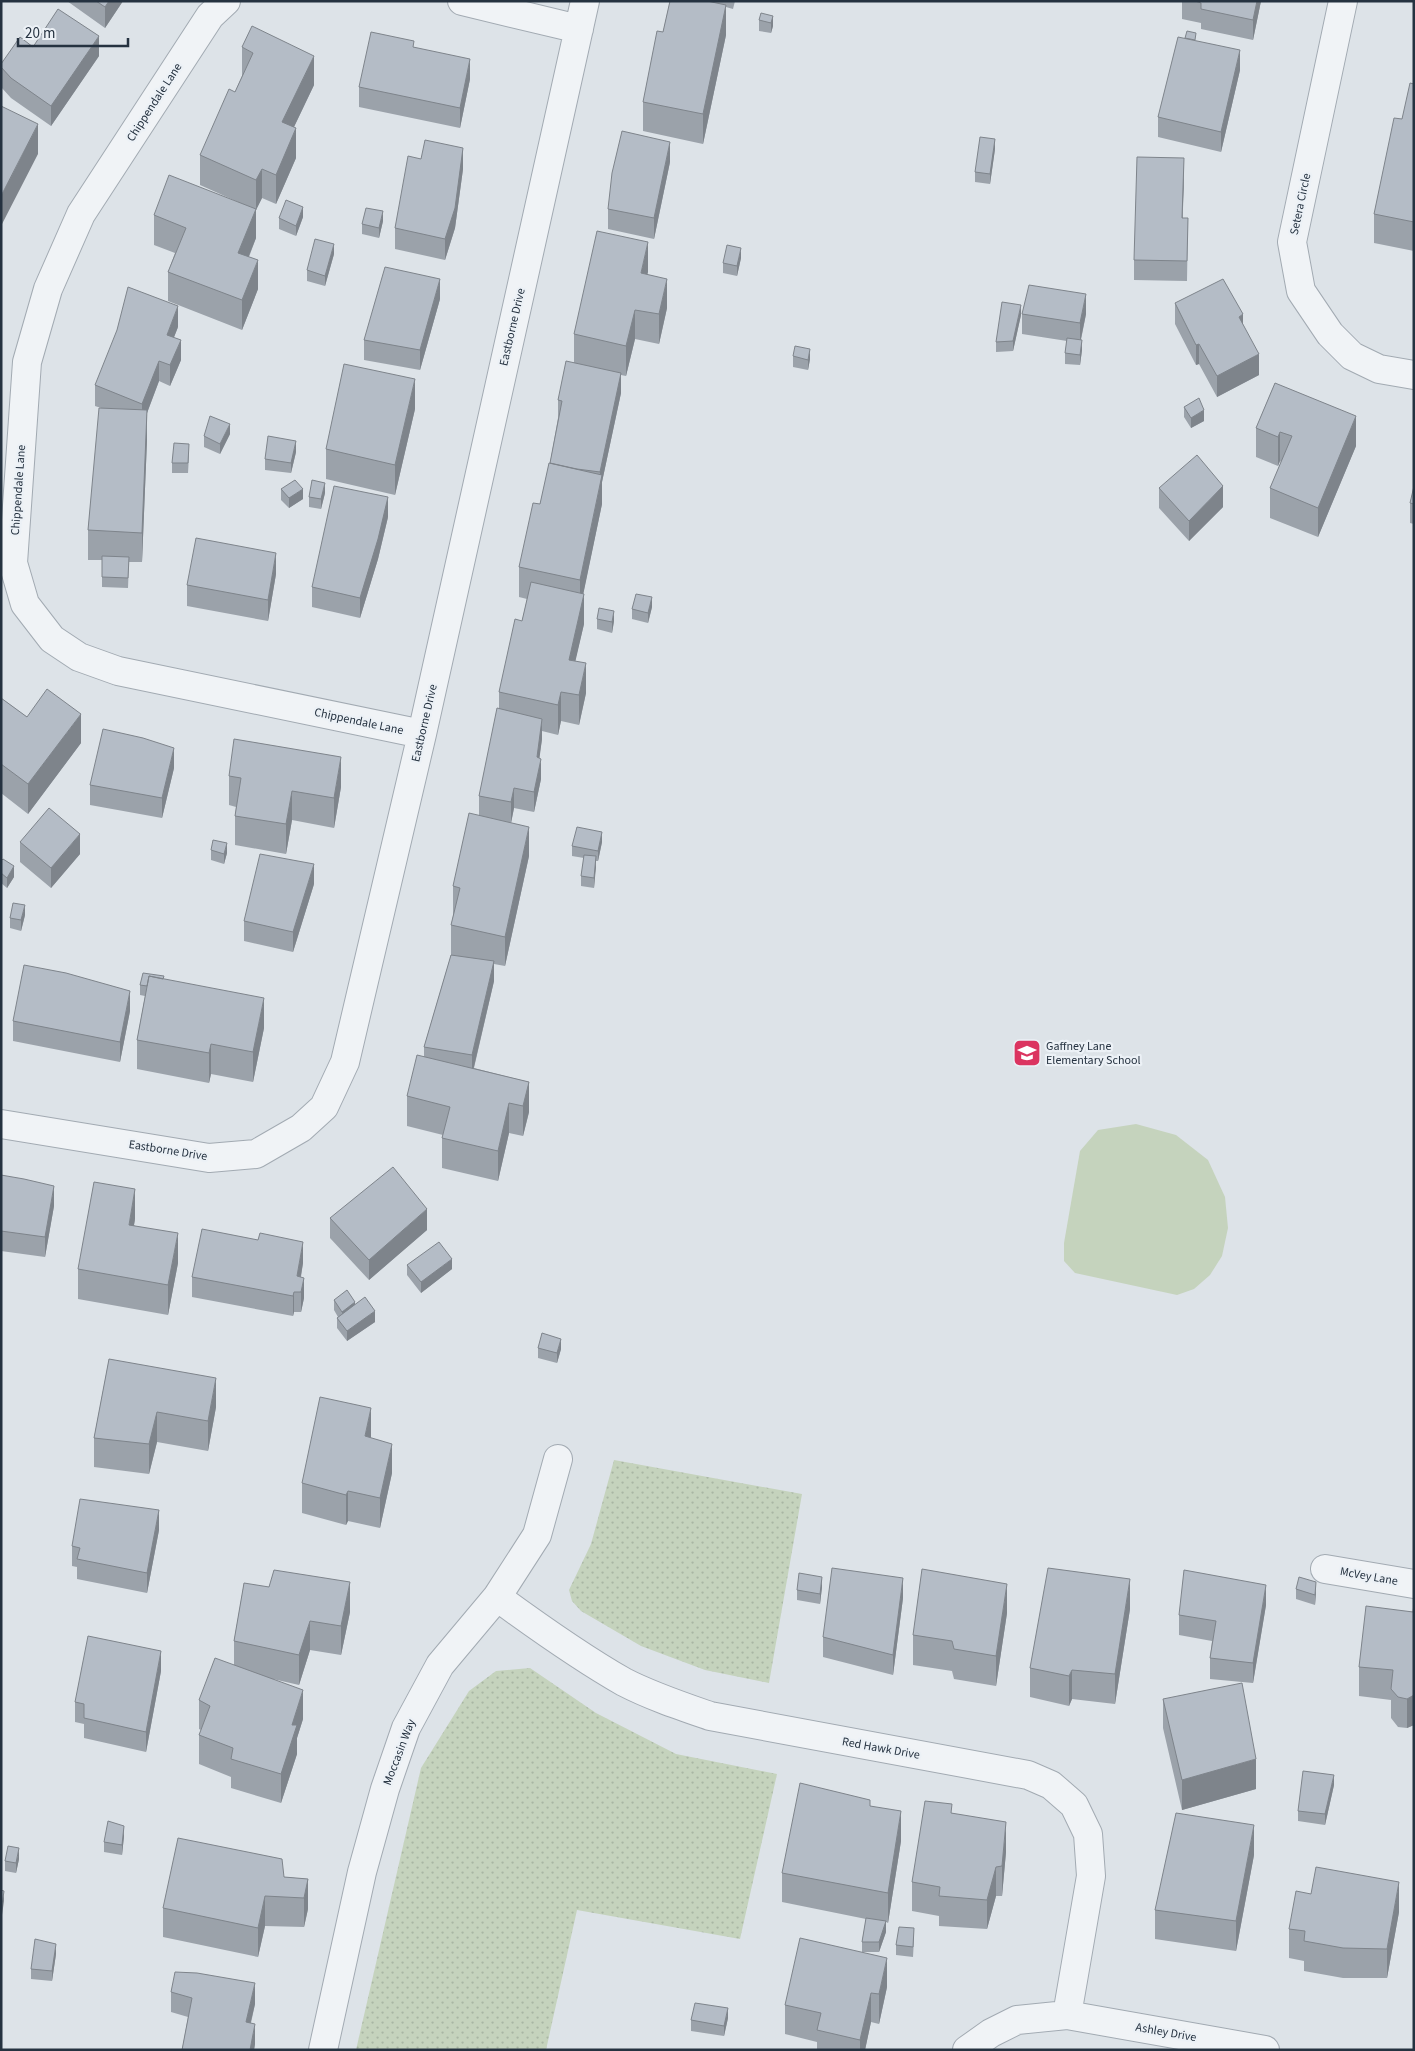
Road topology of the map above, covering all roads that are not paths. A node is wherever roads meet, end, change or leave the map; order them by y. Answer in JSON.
{"nodes":[{"id":1,"x":226,"y":1,"type":"edge"},
{"id":2,"x":462,"y":1,"type":"edge"},
{"id":3,"x":585,"y":1,"type":"edge"},
{"id":4,"x":1343,"y":1,"type":"edge"},
{"id":5,"x":579,"y":29,"type":"junction"},
{"id":6,"x":1414,"y":375,"type":"edge"},
{"id":7,"x":422,"y":734,"type":"junction"},
{"id":8,"x":1,"y":1124,"type":"edge"},
{"id":9,"x":558,"y":1459,"type":"dead end"},
{"id":10,"x":1325,"y":1569,"type":"dead end"},
{"id":11,"x":1414,"y":1584,"type":"edge"},
{"id":12,"x":497,"y":1597,"type":"junction"},
{"id":13,"x":1067,"y":2014,"type":"junction"},
{"id":14,"x":323,"y":2050,"type":"edge"},
{"id":15,"x":967,"y":2050,"type":"edge"},
{"id":16,"x":1265,"y":2050,"type":"edge"}],
"edges":[{"from":1,"to":7,"type":"street","name":"Chippendale Lane"},
{"from":2,"to":5,"type":"street"},
{"from":3,"to":5,"type":"street","name":"Eastborne Drive"},
{"from":4,"to":6,"type":"street","name":"Setera Circle"},
{"from":5,"to":7,"type":"street","name":"Eastborne Drive"},
{"from":7,"to":8,"type":"street","name":"Eastborne Drive"},
{"from":9,"to":12,"type":"street","name":"Moccasin Way"},
{"from":10,"to":11,"type":"street","name":"McVey Lane"},
{"from":12,"to":13,"type":"street","name":"Red Hawk Drive"},
{"from":12,"to":14,"type":"street","name":"Moccasin Way"},
{"from":13,"to":15,"type":"street","name":"Ashley Drive"},
{"from":13,"to":16,"type":"street","name":"Ashley Drive"}]}
